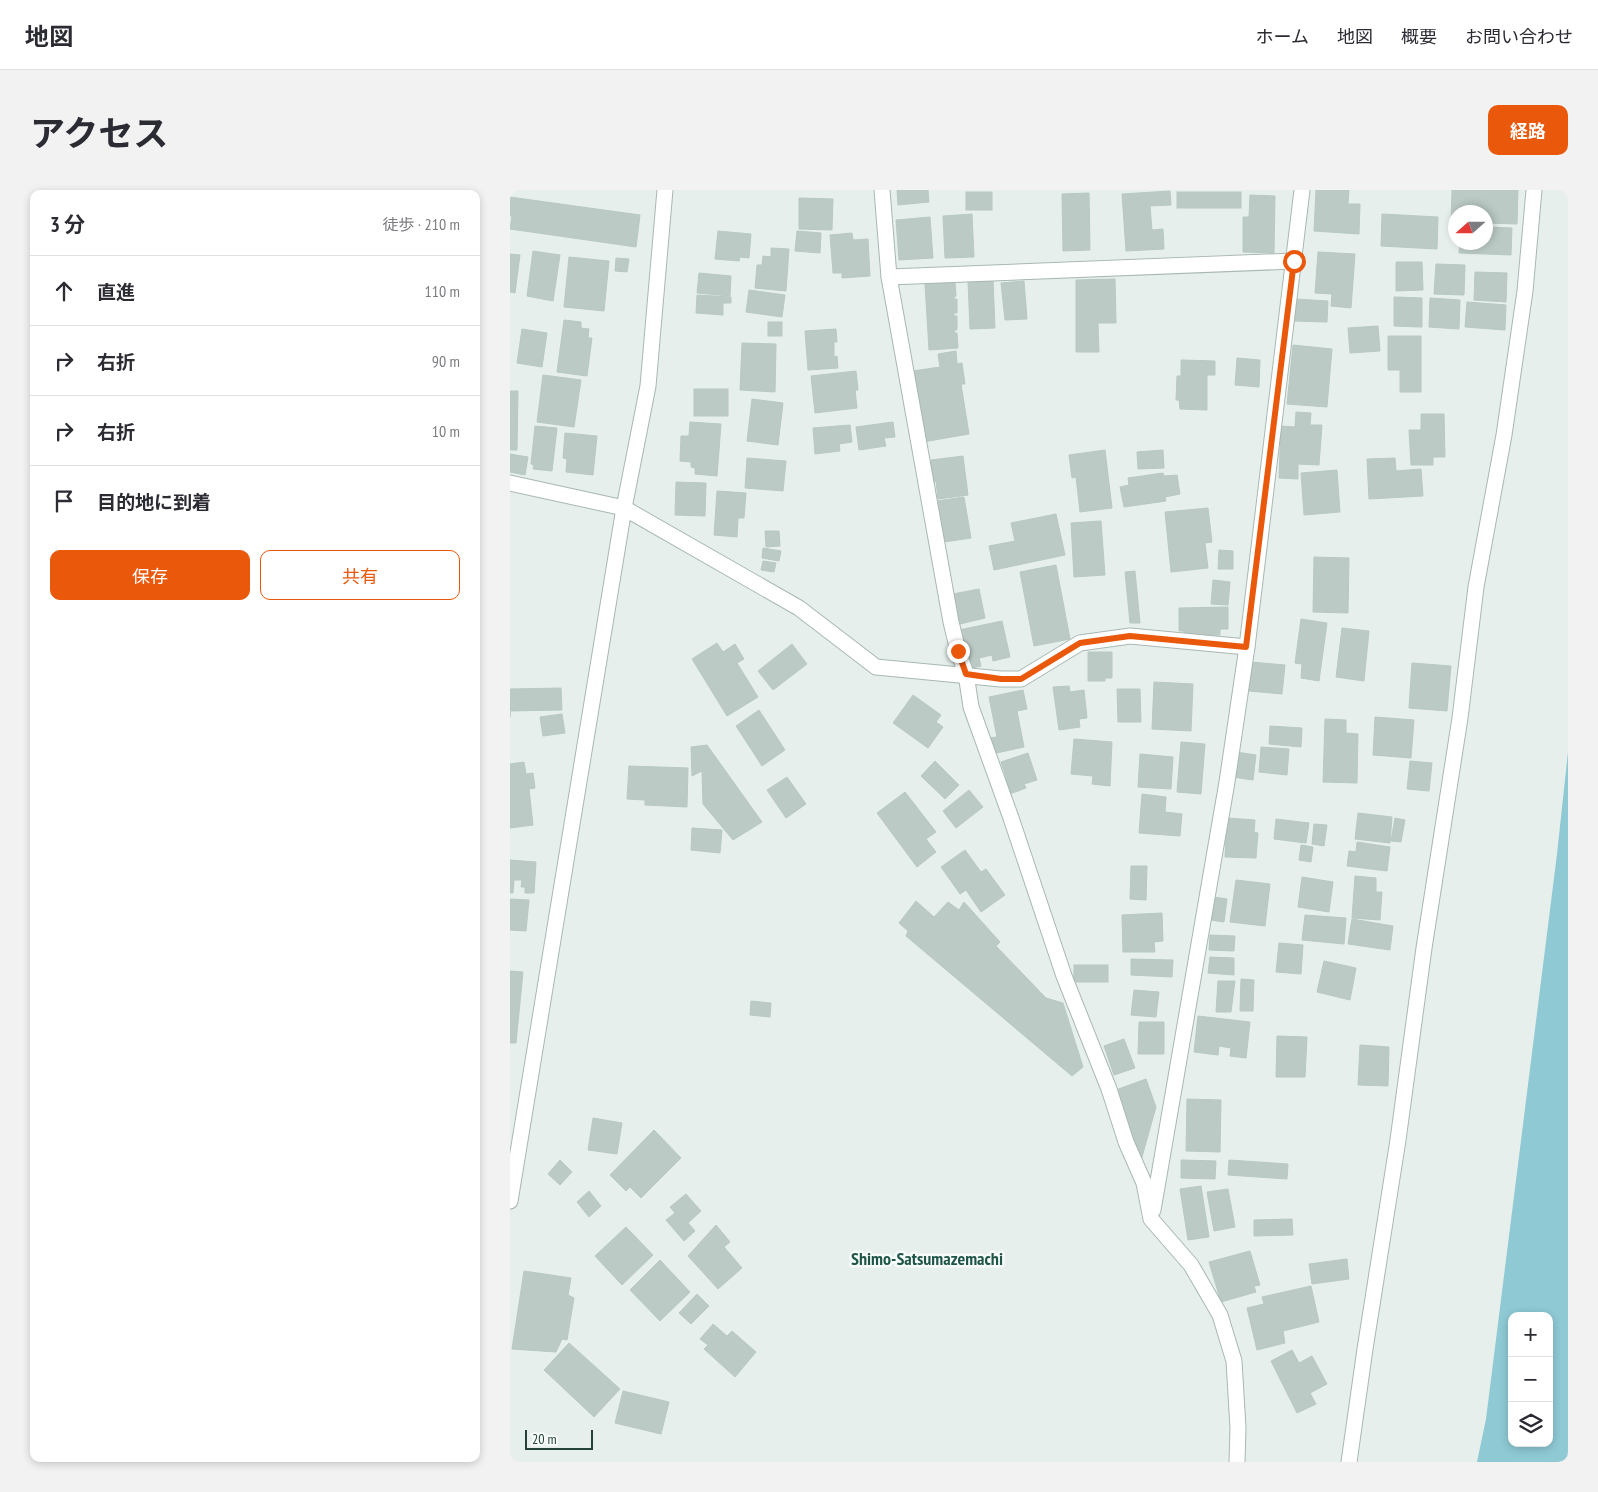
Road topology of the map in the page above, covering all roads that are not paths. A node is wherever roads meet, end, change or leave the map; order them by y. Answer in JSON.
{"nodes":[{"id":1,"x":665,"y":190,"type":"edge"},
{"id":2,"x":882,"y":190,"type":"edge"},
{"id":3,"x":1302,"y":190,"type":"edge"},
{"id":4,"x":1534,"y":190,"type":"edge"},
{"id":5,"x":1294,"y":261,"type":"junction"},
{"id":6,"x":889,"y":277,"type":"junction"},
{"id":7,"x":510,"y":483,"type":"edge"},
{"id":8,"x":624,"y":508,"type":"junction"},
{"id":9,"x":1246,"y":647,"type":"junction"},
{"id":10,"x":966,"y":674,"type":"junction"},
{"id":11,"x":510,"y":1201,"type":"edge"},
{"id":12,"x":1151,"y":1219,"type":"junction"},
{"id":13,"x":1237,"y":1462,"type":"edge"},
{"id":14,"x":1349,"y":1462,"type":"edge"}],
"edges":[{"from":1,"to":8,"type":"street"},
{"from":2,"to":6,"type":"street"},
{"from":3,"to":5,"type":"street"},
{"from":4,"to":14,"type":"street"},
{"from":5,"to":6,"type":"street"},
{"from":5,"to":9,"type":"street"},
{"from":6,"to":10,"type":"street"},
{"from":7,"to":8,"type":"street"},
{"from":8,"to":10,"type":"street"},
{"from":8,"to":11,"type":"street"},
{"from":9,"to":10,"type":"street"},
{"from":9,"to":12,"type":"street"},
{"from":10,"to":12,"type":"street"},
{"from":12,"to":13,"type":"street"}]}
